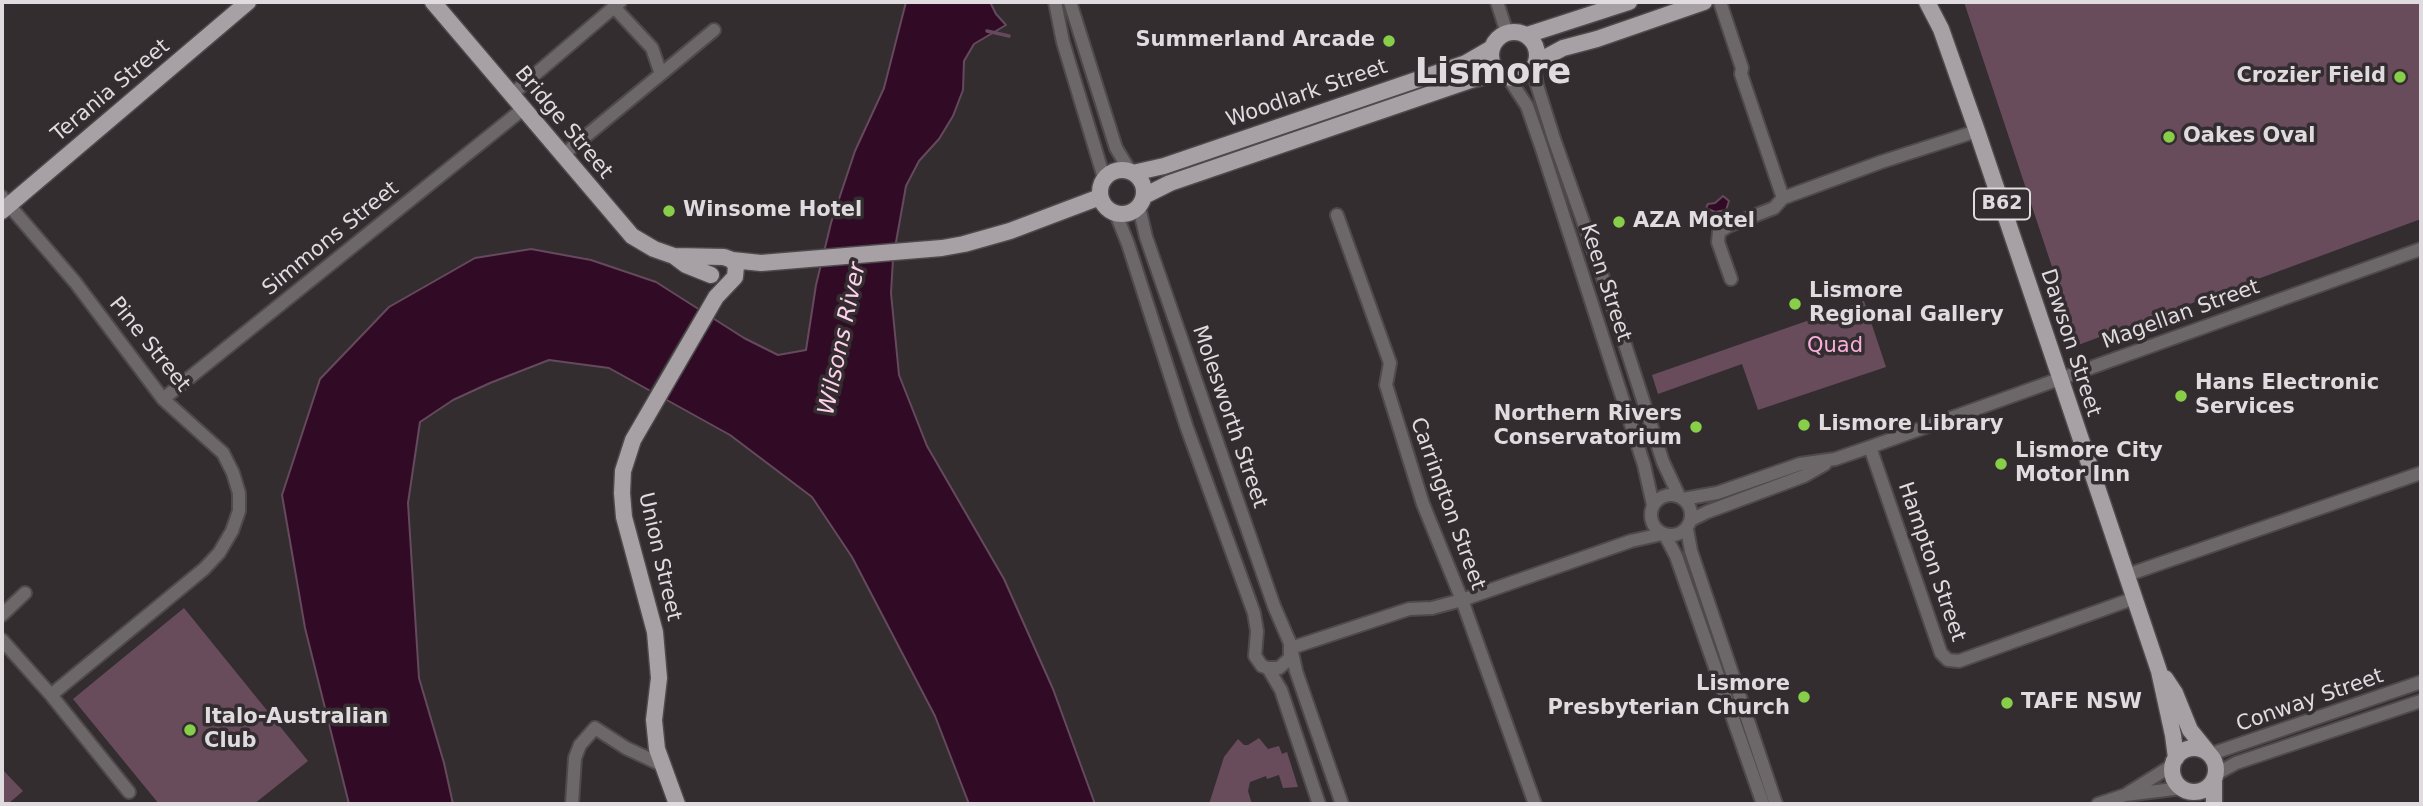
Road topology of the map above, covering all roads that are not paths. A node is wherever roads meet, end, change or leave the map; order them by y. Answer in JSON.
{"nodes":[{"id":1,"x":248,"y":2,"type":"edge"},
{"id":2,"x":433,"y":2,"type":"edge"},
{"id":3,"x":1055,"y":2,"type":"edge"},
{"id":4,"x":1070,"y":2,"type":"edge"},
{"id":5,"x":1497,"y":2,"type":"edge"},
{"id":6,"x":1629,"y":2,"type":"edge"},
{"id":7,"x":1703,"y":2,"type":"edge"},
{"id":8,"x":1720,"y":2,"type":"edge"},
{"id":9,"x":1927,"y":2,"type":"edge"},
{"id":10,"x":1938,"y":2,"type":"edge"},
{"id":11,"x":617,"y":4,"type":"edge"},
{"id":12,"x":1941,"y":29,"type":"junction"},
{"id":13,"x":714,"y":30,"type":"dead end"},
{"id":14,"x":1507,"y":33,"type":"junction"},
{"id":15,"x":1527,"y":35,"type":"junction"},
{"id":16,"x":1492,"y":48,"type":"junction"},
{"id":17,"x":1535,"y":65,"type":"junction"},
{"id":18,"x":661,"y":74,"type":"junction"},
{"id":19,"x":1504,"y":75,"type":"junction"},
{"id":20,"x":511,"y":95,"type":"junction"},
{"id":21,"x":523,"y":109,"type":"junction"},
{"id":22,"x":1977,"y":131,"type":"junction"},
{"id":23,"x":563,"y":155,"type":"junction"},
{"id":24,"x":1132,"y":172,"type":"junction"},
{"id":25,"x":1104,"y":178,"type":"junction"},
{"id":26,"x":1100,"y":197,"type":"junction"},
{"id":27,"x":1142,"y":202,"type":"junction"},
{"id":28,"x":1779,"y":203,"type":"junction"},
{"id":29,"x":4,"y":204,"type":"edge"},
{"id":30,"x":1116,"y":214,"type":"junction"},
{"id":31,"x":1337,"y":215,"type":"dead end"},
{"id":32,"x":2421,"y":249,"type":"edge"},
{"id":33,"x":674,"y":256,"type":"junction"},
{"id":34,"x":726,"y":259,"type":"junction"},
{"id":35,"x":761,"y":263,"type":"junction"},
{"id":36,"x":1731,"y":279,"type":"dead end"},
{"id":37,"x":721,"y":282,"type":"junction"},
{"id":38,"x":2061,"y":380,"type":"junction"},
{"id":39,"x":163,"y":399,"type":"junction"},
{"id":40,"x":1870,"y":447,"type":"junction"},
{"id":41,"x":1835,"y":459,"type":"junction"},
{"id":42,"x":2421,"y":473,"type":"edge"},
{"id":43,"x":1681,"y":497,"type":"junction"},
{"id":44,"x":1653,"y":505,"type":"junction"},
{"id":45,"x":1689,"y":525,"type":"junction"},
{"id":46,"x":1664,"y":534,"type":"junction"},
{"id":47,"x":2127,"y":575,"type":"junction"},
{"id":48,"x":24,"y":593,"type":"dead end"},
{"id":49,"x":2135,"y":598,"type":"junction"},
{"id":50,"x":1462,"y":600,"type":"junction"},
{"id":51,"x":2,"y":615,"type":"edge"},
{"id":52,"x":2,"y":640,"type":"edge"},
{"id":53,"x":1257,"y":642,"type":"junction"},
{"id":54,"x":1290,"y":647,"type":"junction"},
{"id":55,"x":1268,"y":668,"type":"junction"},
{"id":56,"x":2159,"y":671,"type":"junction"},
{"id":57,"x":2421,"y":682,"type":"edge"},
{"id":58,"x":51,"y":695,"type":"junction"},
{"id":59,"x":2421,"y":701,"type":"edge"},
{"id":60,"x":2209,"y":753,"type":"junction"},
{"id":61,"x":2174,"y":762,"type":"junction"},
{"id":62,"x":662,"y":765,"type":"junction"},
{"id":63,"x":2215,"y":776,"type":"junction"},
{"id":64,"x":130,"y":792,"type":"dead end"},
{"id":65,"x":2189,"y":794,"type":"edge"},
{"id":66,"x":2125,"y":795,"type":"junction"},
{"id":67,"x":572,"y":804,"type":"edge"},
{"id":68,"x":677,"y":804,"type":"edge"},
{"id":69,"x":1319,"y":804,"type":"edge"},
{"id":70,"x":1342,"y":804,"type":"edge"},
{"id":71,"x":1535,"y":804,"type":"edge"},
{"id":72,"x":1763,"y":804,"type":"edge"},
{"id":73,"x":1776,"y":804,"type":"edge"},
{"id":74,"x":2098,"y":804,"type":"edge"},
{"id":75,"x":2214,"y":804,"type":"edge"}],
"edges":[{"from":1,"to":29,"type":"main road","name":"Terania Street"},
{"from":2,"to":20,"type":"main road","name":"Bridge Street"},
{"from":3,"to":25,"type":"street"},
{"from":4,"to":24,"type":"street"},
{"from":5,"to":14,"type":"street"},
{"from":6,"to":15,"type":"main road"},
{"from":7,"to":17,"type":"main road"},
{"from":8,"to":28,"type":"street"},
{"from":9,"to":12,"type":"main road","name":"Dawson Street","number":"B62"},
{"from":10,"to":12,"type":"main road","name":"Dawson Street","number":"B62"},
{"from":11,"to":18,"type":"street"},
{"from":11,"to":20,"type":"street"},
{"from":12,"to":22,"type":"main road","name":"Dawson Street","number":"B62"},
{"from":13,"to":18,"type":"street"},
{"from":14,"to":15,"type":"main road"},
{"from":14,"to":16,"type":"main road"},
{"from":15,"to":17,"type":"main road"},
{"from":16,"to":19,"type":"main road"},
{"from":16,"to":24,"type":"main road","name":"Woodlark Street"},
{"from":17,"to":19,"type":"main road"},
{"from":17,"to":43,"type":"street","name":"Keen Street"},
{"from":18,"to":23,"type":"street"},
{"from":19,"to":27,"type":"main road","name":"Woodlark Street"},
{"from":19,"to":44,"type":"street","name":"Keen Street"},
{"from":20,"to":21,"type":"main road","name":"Bridge Street"},
{"from":21,"to":23,"type":"main road","name":"Bridge Street"},
{"from":21,"to":39,"type":"street","name":"Simmons Street"},
{"from":22,"to":28,"type":"street"},
{"from":22,"to":38,"type":"main road","name":"Dawson Street","number":"B62"},
{"from":23,"to":33,"type":"main road","name":"Bridge Street"},
{"from":24,"to":25,"type":"main road"},
{"from":24,"to":27,"type":"main road"},
{"from":25,"to":26,"type":"main road"},
{"from":26,"to":30,"type":"main road"},
{"from":26,"to":35,"type":"main road","name":"Bridge Street"},
{"from":27,"to":30,"type":"main road"},
{"from":27,"to":54,"type":"street","name":"Molesworth Street"},
{"from":28,"to":36,"type":"street"},
{"from":29,"to":39,"type":"street","name":"Pine Street"},
{"from":30,"to":53,"type":"street","name":"Molesworth Street"},
{"from":31,"to":50,"type":"street","name":"Carrington Street"},
{"from":32,"to":38,"type":"street","name":"Magellan Street"},
{"from":33,"to":34,"type":"main road","name":"Bridge Street"},
{"from":33,"to":37,"type":"main road","name":"Bridge Street"},
{"from":34,"to":35,"type":"main road","name":"Bridge Street"},
{"from":34,"to":37,"type":"main road"},
{"from":34,"to":37,"type":"main road","name":"Union Street"},
{"from":35,"to":37,"type":"main road","name":"Bridge Street"},
{"from":37,"to":62,"type":"main road","name":"Union Street"},
{"from":38,"to":40,"type":"street","name":"Magellan Street"},
{"from":38,"to":47,"type":"main road","name":"Dawson Street","number":"B62"},
{"from":39,"to":58,"type":"street","name":"Pine Street"},
{"from":40,"to":41,"type":"street","name":"Magellan Street"},
{"from":40,"to":49,"type":"street","name":"Hampton Street"},
{"from":41,"to":43,"type":"street","name":"Magellan Street"},
{"from":41,"to":45,"type":"street","name":"Magellan Street"},
{"from":42,"to":47,"type":"street"},
{"from":43,"to":44,"type":"street"},
{"from":43,"to":45,"type":"street"},
{"from":44,"to":46,"type":"street"},
{"from":45,"to":46,"type":"street"},
{"from":45,"to":73,"type":"street"},
{"from":46,"to":50,"type":"street"},
{"from":46,"to":72,"type":"street"},
{"from":47,"to":49,"type":"main road","name":"Dawson Street","number":"B62"},
{"from":48,"to":51,"type":"street"},
{"from":49,"to":56,"type":"main road","name":"Dawson Street","number":"B62"},
{"from":50,"to":54,"type":"street"},
{"from":50,"to":71,"type":"street","name":"Carrington Street"},
{"from":52,"to":58,"type":"street"},
{"from":53,"to":54,"type":"street"},
{"from":53,"to":55,"type":"street"},
{"from":54,"to":55,"type":"street"},
{"from":54,"to":70,"type":"street","name":"Molesworth Street"},
{"from":55,"to":69,"type":"street"},
{"from":56,"to":60,"type":"main road","name":"Dawson Street","number":"B62"},
{"from":56,"to":61,"type":"main road","name":"Dawson Street","number":"B62"},
{"from":57,"to":60,"type":"street","name":"Conway Street"},
{"from":58,"to":64,"type":"street"},
{"from":59,"to":63,"type":"street","name":"Conway Street"},
{"from":60,"to":61,"type":"main road"},
{"from":60,"to":63,"type":"main road","number":"B62"},
{"from":61,"to":65,"type":"main road","number":"B62"},
{"from":61,"to":66,"type":"street"},
{"from":62,"to":67,"type":"street"},
{"from":62,"to":68,"type":"main road","name":"Union Street"},
{"from":63,"to":65,"type":"main road"},
{"from":63,"to":75,"type":"main road","number":"B62"},
{"from":65,"to":66,"type":"street"},
{"from":66,"to":74,"type":"street"}]}
